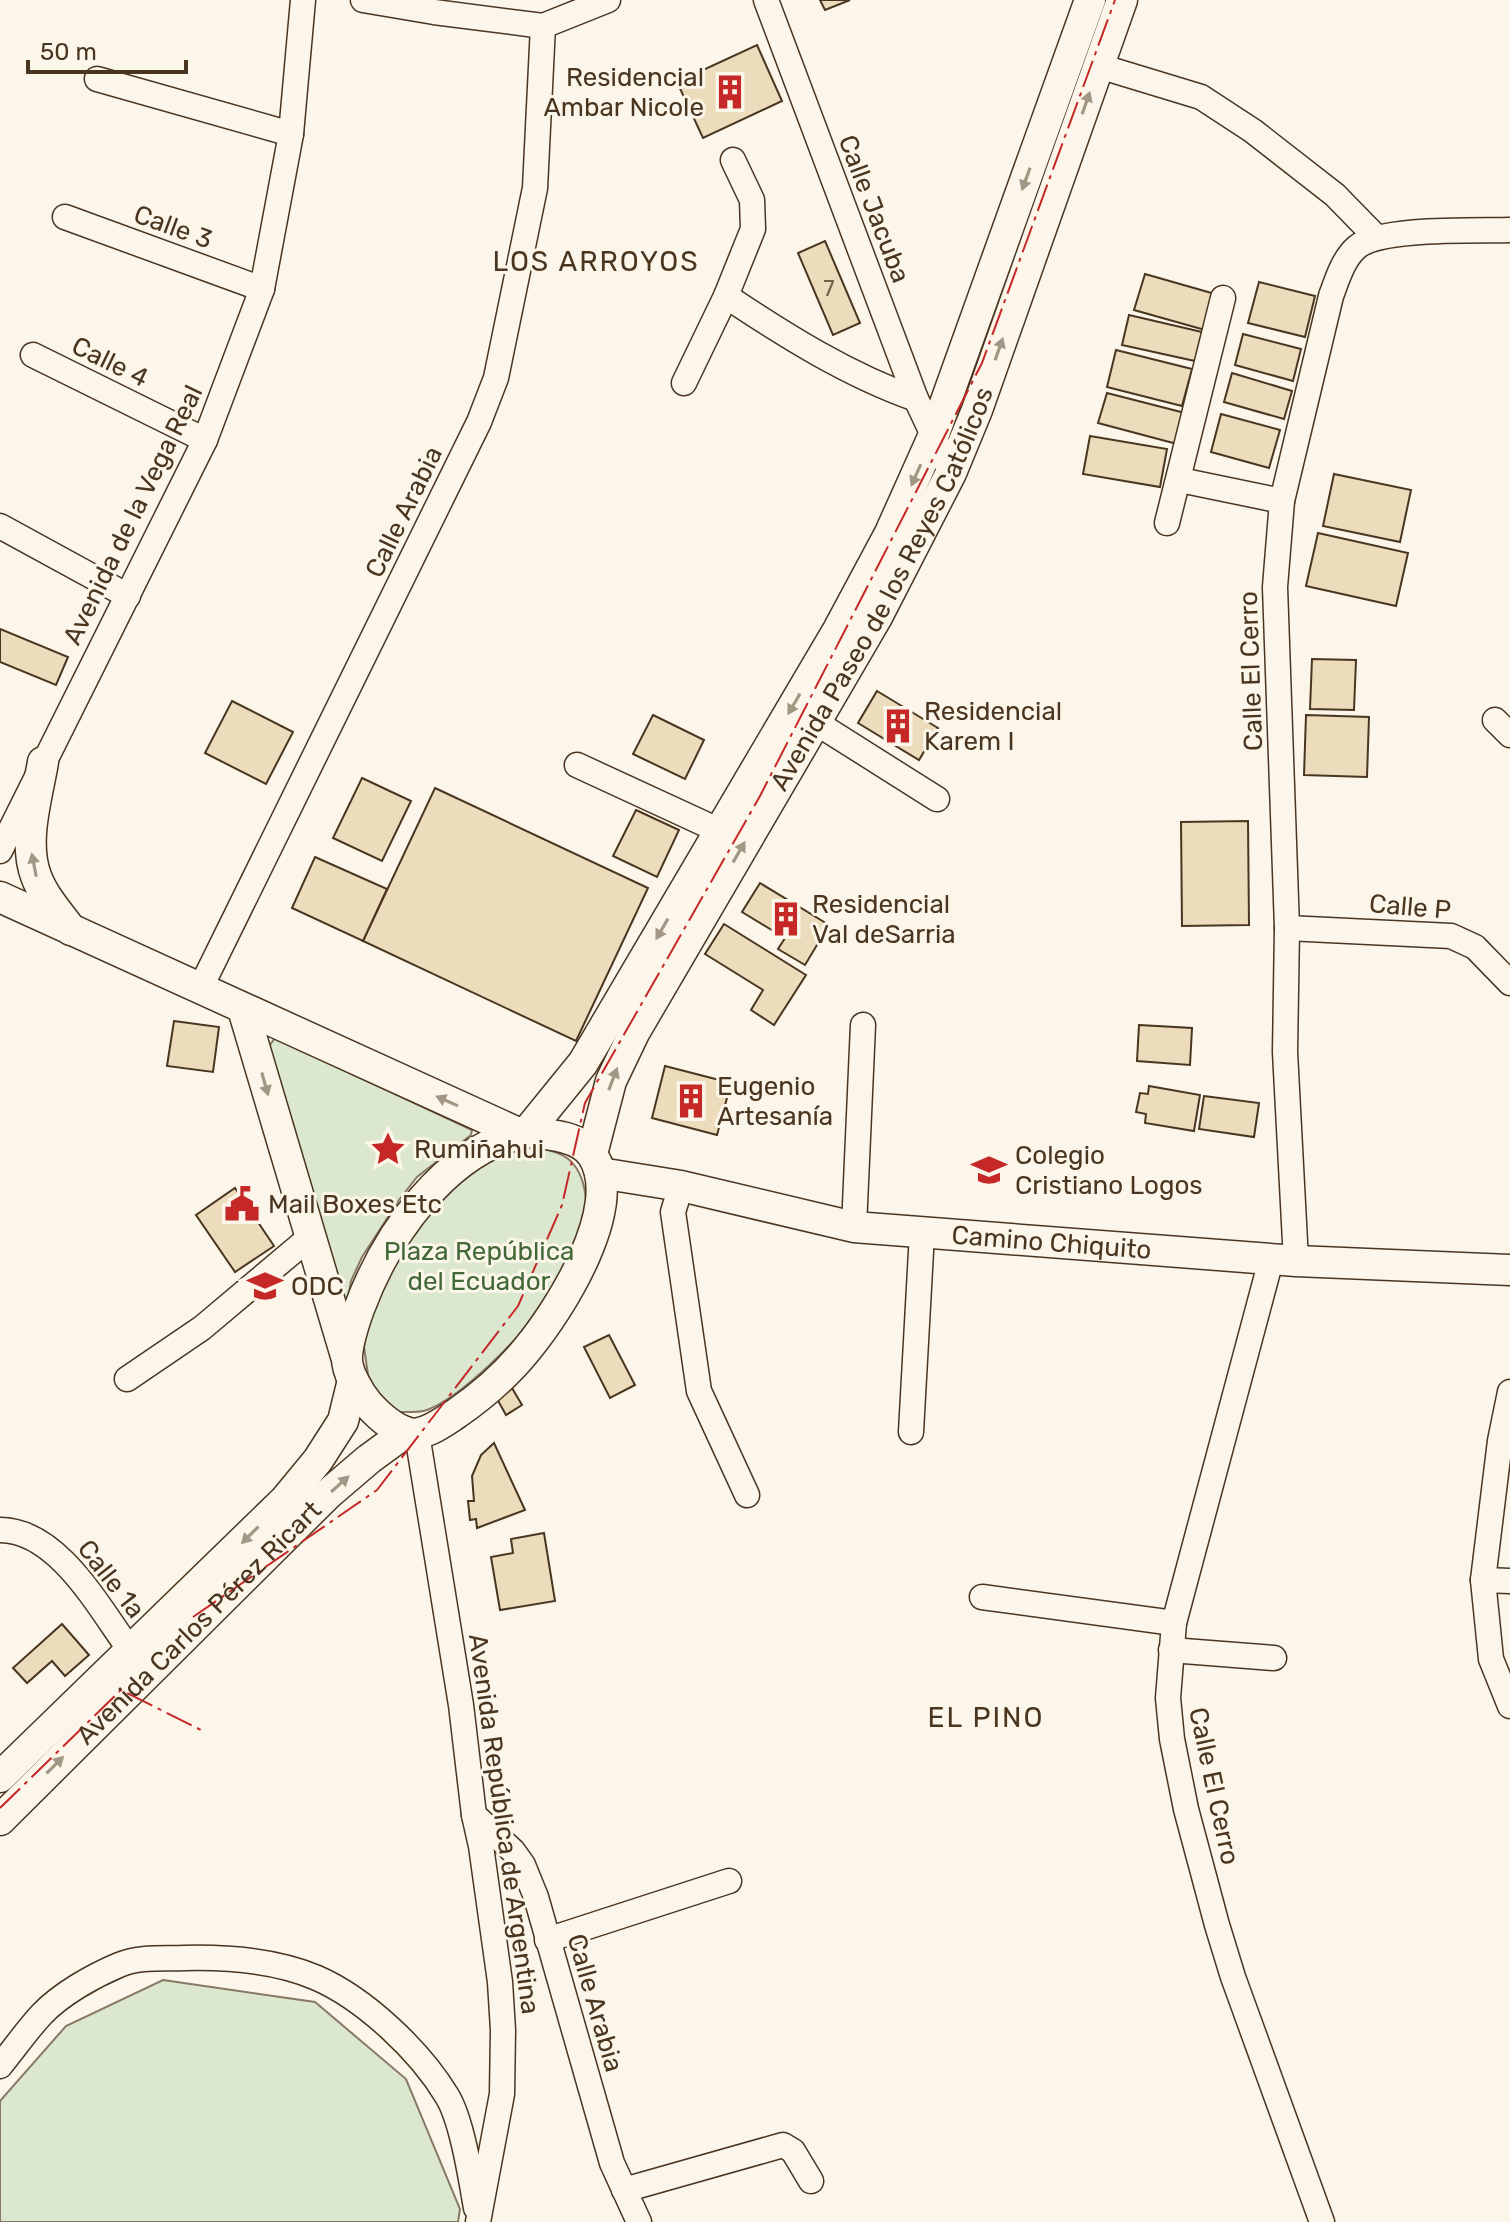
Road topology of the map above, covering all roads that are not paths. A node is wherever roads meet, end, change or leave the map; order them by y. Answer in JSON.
{"nodes":[{"id":1,"x":303,"y":0,"type":"edge"},
{"id":2,"x":363,"y":0,"type":"edge"},
{"id":3,"x":608,"y":0,"type":"edge"},
{"id":4,"x":766,"y":0,"type":"edge"},
{"id":5,"x":1090,"y":0,"type":"edge"},
{"id":6,"x":1122,"y":0,"type":"edge"},
{"id":7,"x":543,"y":26,"type":"junction"},
{"id":8,"x":1099,"y":66,"type":"junction"},
{"id":9,"x":97,"y":79,"type":"dead end"},
{"id":10,"x":291,"y":134,"type":"junction"},
{"id":11,"x":733,"y":160,"type":"dead end"},
{"id":12,"x":65,"y":217,"type":"dead end"},
{"id":13,"x":1510,"y":230,"type":"edge"},
{"id":14,"x":1376,"y":237,"type":"junction"},
{"id":15,"x":262,"y":289,"type":"junction"},
{"id":16,"x":726,"y":296,"type":"junction"},
{"id":17,"x":1223,"y":298,"type":"dead end"},
{"id":18,"x":33,"y":355,"type":"dead end"},
{"id":19,"x":684,"y":383,"type":"dead end"},
{"id":20,"x":916,"y":399,"type":"junction"},
{"id":21,"x":933,"y":437,"type":"junction"},
{"id":22,"x":205,"y":440,"type":"junction"},
{"id":23,"x":951,"y":473,"type":"junction"},
{"id":24,"x":1180,"y":480,"type":"junction"},
{"id":25,"x":1282,"y":501,"type":"junction"},
{"id":26,"x":1167,"y":523,"type":"dead end"},
{"id":27,"x":0,"y":526,"type":"edge"},
{"id":28,"x":128,"y":596,"type":"junction"},
{"id":29,"x":850,"y":636,"type":"junction"},
{"id":30,"x":815,"y":722,"type":"junction"},
{"id":31,"x":43,"y":762,"type":"junction"},
{"id":32,"x":577,"y":765,"type":"dead end"},
{"id":33,"x":937,"y":799,"type":"dead end"},
{"id":34,"x":720,"y":831,"type":"junction"},
{"id":35,"x":0,"y":851,"type":"edge"},
{"id":36,"x":0,"y":897,"type":"edge"},
{"id":37,"x":1287,"y":928,"type":"junction"},
{"id":38,"x":73,"y":931,"type":"junction"},
{"id":39,"x":1510,"y":983,"type":"edge"},
{"id":40,"x":200,"y":989,"type":"junction"},
{"id":41,"x":243,"y":1009,"type":"junction"},
{"id":42,"x":863,"y":1025,"type":"dead end"},
{"id":43,"x":523,"y":1132,"type":"junction"},
{"id":44,"x":596,"y":1164,"type":"junction"},
{"id":45,"x":681,"y":1186,"type":"junction"},
{"id":46,"x":854,"y":1227,"type":"junction"},
{"id":47,"x":922,"y":1233,"type":"junction"},
{"id":48,"x":309,"y":1238,"type":"junction"},
{"id":49,"x":1284,"y":1261,"type":"junction"},
{"id":50,"x":1510,"y":1270,"type":"edge"},
{"id":51,"x":350,"y":1369,"type":"junction"},
{"id":52,"x":127,"y":1379,"type":"dead end"},
{"id":53,"x":1510,"y":1392,"type":"edge"},
{"id":54,"x":911,"y":1432,"type":"dead end"},
{"id":55,"x":412,"y":1433,"type":"junction"},
{"id":56,"x":747,"y":1495,"type":"dead end"},
{"id":57,"x":0,"y":1530,"type":"edge"},
{"id":58,"x":1483,"y":1580,"type":"junction"},
{"id":59,"x":1510,"y":1581,"type":"edge"},
{"id":60,"x":982,"y":1597,"type":"dead end"},
{"id":61,"x":1174,"y":1623,"type":"junction"},
{"id":62,"x":130,"y":1650,"type":"junction"},
{"id":63,"x":1171,"y":1650,"type":"junction"},
{"id":64,"x":1274,"y":1658,"type":"dead end"},
{"id":65,"x":1501,"y":1659,"type":"edge"},
{"id":66,"x":1510,"y":1706,"type":"edge"},
{"id":67,"x":0,"y":1777,"type":"edge"},
{"id":68,"x":474,"y":1815,"type":"junction"},
{"id":69,"x":0,"y":1820,"type":"edge"},
{"id":70,"x":729,"y":1881,"type":"dead end"},
{"id":71,"x":547,"y":1940,"type":"junction"},
{"id":72,"x":0,"y":2066,"type":"edge"},
{"id":73,"x":811,"y":2181,"type":"dead end"},
{"id":74,"x":624,"y":2190,"type":"junction"},
{"id":75,"x":478,"y":2221,"type":"edge"},
{"id":76,"x":639,"y":2222,"type":"edge"},
{"id":77,"x":1322,"y":2222,"type":"edge"}],
"edges":[{"from":1,"to":10,"type":"street","name":"Avenida de la Vega Real"},
{"from":2,"to":7,"type":"street"},
{"from":3,"to":7,"type":"street"},
{"from":4,"to":20,"type":"street","name":"Calle Jacuba"},
{"from":5,"to":21,"type":"main road","name":"Avenida Paseo de los Reyes Católicos","one_way":true},
{"from":6,"to":8,"type":"main road","name":"Avenida Paseo de los Reyes Católicos"},
{"from":7,"to":40,"type":"street","name":"Calle Arabia"},
{"from":8,"to":14,"type":"street"},
{"from":23,"to":8,"type":"main road","name":"Avenida Paseo de los Reyes Católicos","one_way":true},
{"from":9,"to":10,"type":"street"},
{"from":10,"to":15,"type":"street","name":"Avenida de la Vega Real"},
{"from":11,"to":16,"type":"street"},
{"from":12,"to":15,"type":"street","name":"Calle 3"},
{"from":13,"to":14,"type":"street"},
{"from":14,"to":25,"type":"street","name":"Calle El Cerro"},
{"from":15,"to":22,"type":"street","name":"Avenida de la Vega Real"},
{"from":16,"to":19,"type":"street"},
{"from":16,"to":20,"type":"street"},
{"from":17,"to":24,"type":"street"},
{"from":18,"to":22,"type":"street","name":"Calle 4"},
{"from":20,"to":21,"type":"street","name":"Calle Jacuba"},
{"from":21,"to":23,"type":"street","name":"Calle Jacuba"},
{"from":21,"to":29,"type":"main road","name":"Avenida Paseo de los Reyes Católicos","one_way":true},
{"from":22,"to":28,"type":"street","name":"Avenida de la Vega Real"},
{"from":23,"to":29,"type":"main road","name":"Avenida Paseo de los Reyes Católicos"},
{"from":24,"to":25,"type":"street"},
{"from":24,"to":26,"type":"street"},
{"from":25,"to":37,"type":"street","name":"Calle El Cerro"},
{"from":27,"to":28,"type":"street"},
{"from":28,"to":31,"type":"street","name":"Avenida de la Vega Real"},
{"from":29,"to":30,"type":"main road","name":"Avenida Paseo de los Reyes Católicos"},
{"from":29,"to":34,"type":"main road","name":"Avenida Paseo de los Reyes Católicos","one_way":true},
{"from":30,"to":33,"type":"street"},
{"from":44,"to":30,"type":"main road","name":"Avenida Paseo de los Reyes Católicos","one_way":true},
{"from":31,"to":35,"type":"street","name":"Avenida de la Vega Real"},
{"from":38,"to":31,"type":"main road","one_way":true},
{"from":32,"to":34,"type":"street"},
{"from":34,"to":43,"type":"main road","name":"Avenida Paseo de los Reyes Católicos","one_way":true},
{"from":36,"to":38,"type":"main road"},
{"from":37,"to":39,"type":"street","name":"Calle P"},
{"from":37,"to":49,"type":"street","name":"Calle El Cerro"},
{"from":38,"to":40,"type":"main road"},
{"from":40,"to":41,"type":"main road"},
{"from":43,"to":41,"type":"main road","one_way":true},
{"from":41,"to":48,"type":"main road","one_way":true},
{"from":42,"to":46,"type":"street"},
{"from":43,"to":44,"type":"main road"},
{"from":43,"to":51,"type":"main road"},
{"from":44,"to":45,"type":"main road","name":"Camino Chiquito"},
{"from":44,"to":55,"type":"main road"},
{"from":45,"to":46,"type":"main road","name":"Camino Chiquito"},
{"from":45,"to":56,"type":"street"},
{"from":46,"to":47,"type":"main road","name":"Camino Chiquito"},
{"from":47,"to":49,"type":"main road","name":"Camino Chiquito"},
{"from":47,"to":54,"type":"street"},
{"from":48,"to":51,"type":"main road"},
{"from":48,"to":52,"type":"street"},
{"from":49,"to":50,"type":"main road","name":"Camino Chiquito"},
{"from":49,"to":61,"type":"street","name":"Calle El Cerro"},
{"from":51,"to":55,"type":"main road"},
{"from":51,"to":62,"type":"main road","name":"Avenida Carlos Pérez Ricart","one_way":true},
{"from":53,"to":58,"type":"street"},
{"from":55,"to":68,"type":"street","name":"Avenida República de Argentina"},
{"from":69,"to":55,"type":"main road","name":"Avenida Carlos Pérez Ricart","one_way":true},
{"from":57,"to":62,"type":"street","name":"Calle 1a"},
{"from":58,"to":59,"type":"street"},
{"from":58,"to":65,"type":"street"},
{"from":60,"to":61,"type":"street"},
{"from":61,"to":63,"type":"street","name":"Calle El Cerro"},
{"from":62,"to":67,"type":"main road","name":"Avenida Carlos Pérez Ricart"},
{"from":63,"to":64,"type":"street"},
{"from":63,"to":77,"type":"street","name":"Calle El Cerro"},
{"from":65,"to":66,"type":"street"},
{"from":68,"to":71,"type":"street","name":"Calle Arabia"},
{"from":68,"to":75,"type":"street","name":"Avenida República de Argentina"},
{"from":70,"to":71,"type":"street"},
{"from":71,"to":74,"type":"street","name":"Calle Arabia"},
{"from":72,"to":75,"type":"street"},
{"from":73,"to":74,"type":"street"},
{"from":74,"to":76,"type":"street","name":"Calle Arabia"}]}
